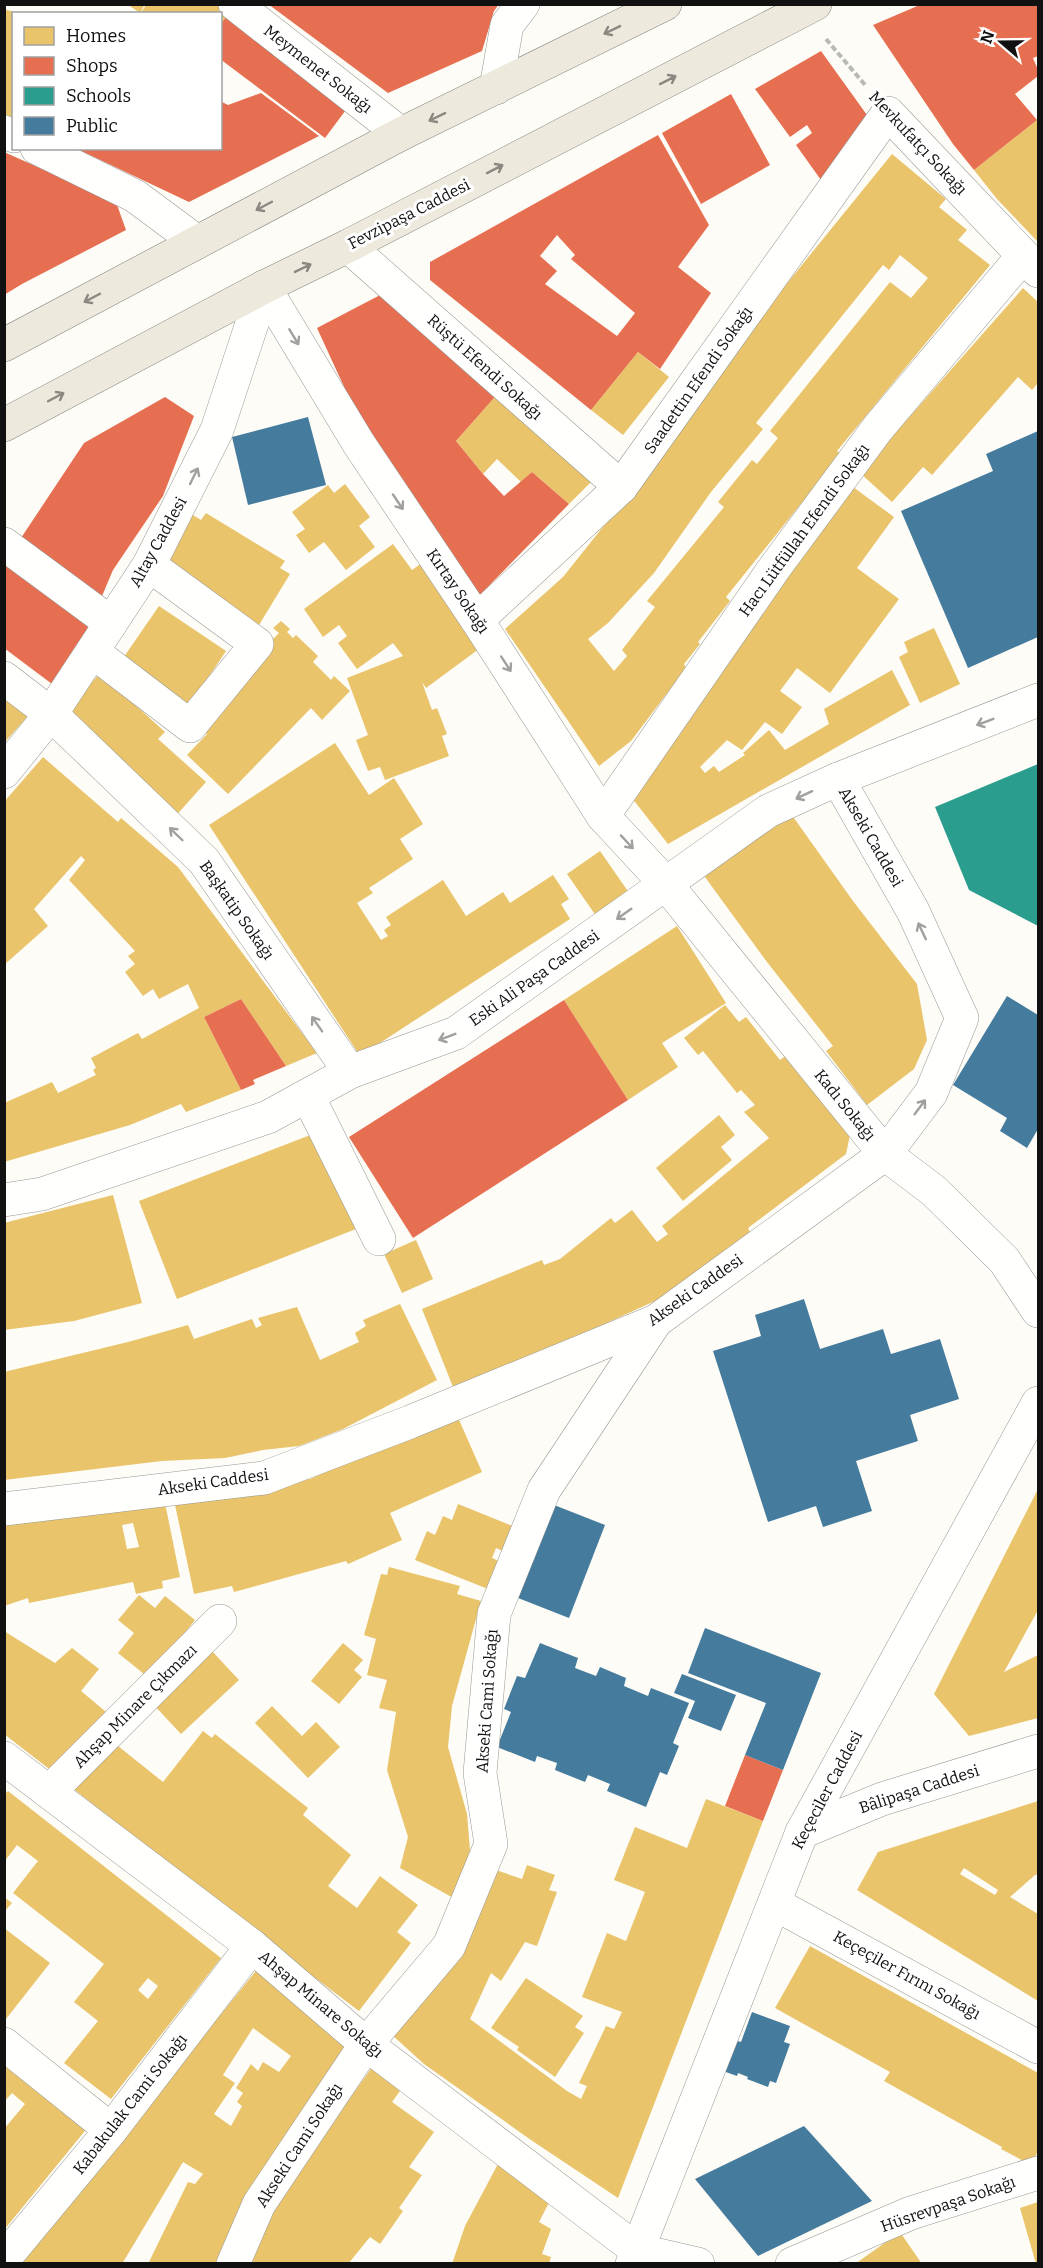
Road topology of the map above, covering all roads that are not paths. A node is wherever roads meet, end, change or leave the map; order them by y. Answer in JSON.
{"nodes":[{"id":1,"x":235,"y":4,"type":"edge"},
{"id":2,"x":523,"y":4,"type":"edge"},
{"id":3,"x":664,"y":4,"type":"edge"},
{"id":4,"x":809,"y":8,"type":"edge"},
{"id":5,"x":496,"y":88,"type":"junction"},
{"id":6,"x":888,"y":113,"type":"joint"},
{"id":7,"x":401,"y":134,"type":"junction"},
{"id":8,"x":41,"y":150,"type":"edge"},
{"id":9,"x":197,"y":242,"type":"junction"},
{"id":10,"x":348,"y":246,"type":"junction"},
{"id":11,"x":1031,"y":264,"type":"edge"},
{"id":12,"x":264,"y":287,"type":"junction"},
{"id":13,"x":4,"y":345,"type":"edge"},
{"id":14,"x":4,"y":425,"type":"edge"},
{"id":15,"x":621,"y":487,"type":"junction"},
{"id":16,"x":4,"y":544,"type":"edge"},
{"id":17,"x":149,"y":565,"type":"junction"},
{"id":18,"x":477,"y":620,"type":"junction"},
{"id":19,"x":111,"y":623,"type":"junction"},
{"id":20,"x":93,"y":652,"type":"junction"},
{"id":21,"x":4,"y":678,"type":"edge"},
{"id":22,"x":1038,"y":700,"type":"edge"},
{"id":23,"x":51,"y":714,"type":"junction"},
{"id":24,"x":4,"y":772,"type":"edge"},
{"id":25,"x":838,"y":779,"type":"junction"},
{"id":26,"x":603,"y":816,"type":"junction"},
{"id":27,"x":666,"y":884,"type":"junction"},
{"id":28,"x":350,"y":1072,"type":"junction"},
{"id":29,"x":308,"y":1096,"type":"junction"},
{"id":30,"x":885,"y":1154,"type":"junction"},
{"id":31,"x":4,"y":1200,"type":"edge"},
{"id":32,"x":379,"y":1239,"type":"dead end"},
{"id":33,"x":1038,"y":1311,"type":"edge"},
{"id":34,"x":656,"y":1321,"type":"junction"},
{"id":35,"x":1038,"y":1403,"type":"edge"},
{"id":36,"x":4,"y":1509,"type":"edge"},
{"id":37,"x":220,"y":1621,"type":"dead end"},
{"id":38,"x":1038,"y":1751,"type":"edge"},
{"id":39,"x":6,"y":1764,"type":"edge"},
{"id":40,"x":50,"y":1791,"type":"junction"},
{"id":41,"x":802,"y":1832,"type":"junction"},
{"id":42,"x":775,"y":1904,"type":"junction"},
{"id":43,"x":252,"y":1946,"type":"junction"},
{"id":44,"x":4,"y":2044,"type":"edge"},
{"id":45,"x":366,"y":2044,"type":"junction"},
{"id":46,"x":1038,"y":2047,"type":"edge"},
{"id":47,"x":111,"y":2130,"type":"junction"},
{"id":48,"x":1038,"y":2173,"type":"edge"},
{"id":49,"x":635,"y":2257,"type":"edge"},
{"id":50,"x":4,"y":2259,"type":"edge"},
{"id":51,"x":233,"y":2264,"type":"edge"},
{"id":52,"x":698,"y":2264,"type":"edge"},
{"id":53,"x":792,"y":2264,"type":"edge"}],
"edges":[{"from":1,"to":7,"type":"street","name":"Meymenet Sokağı"},
{"from":2,"to":5,"type":"street"},
{"from":3,"to":5,"type":"main road","one_way":true},
{"from":10,"to":4,"type":"main road","name":"Fevzipaşa Caddesi","one_way":true},
{"from":5,"to":7,"type":"main road","one_way":true},
{"from":6,"to":11,"type":"street","name":"Mevkufatçı Sokağı"},
{"from":6,"to":15,"type":"street","name":"Saadettin Efendi Sokağı"},
{"from":7,"to":9,"type":"main road","one_way":true},
{"from":8,"to":9,"type":"street"},
{"from":9,"to":13,"type":"main road","one_way":true},
{"from":12,"to":10,"type":"main road","name":"Fevzipaşa Caddesi","one_way":true},
{"from":10,"to":15,"type":"street","name":"Rüştü Efendi Sokağı"},
{"from":11,"to":26,"type":"street","name":"Hacı Lütfüllah Efendi Sokağı"},
{"from":14,"to":12,"type":"main road","name":"Fevzipaşa Caddesi","one_way":true},
{"from":17,"to":12,"type":"street","name":"Altay Caddesi","one_way":true},
{"from":12,"to":18,"type":"street","name":"Kırtay Sokağı","one_way":true},
{"from":15,"to":18,"type":"street","name":"Saadettin Efendi Sokağı"},
{"from":16,"to":19,"type":"street"},
{"from":17,"to":19,"type":"street","name":"Altay Caddesi"},
{"from":17,"to":20,"type":"street"},
{"from":18,"to":26,"type":"street","name":"Kırtay Sokağı","one_way":true},
{"from":19,"to":20,"type":"street","name":"Altay Caddesi"},
{"from":20,"to":23,"type":"street","name":"Altay Caddesi"},
{"from":21,"to":23,"type":"street","name":"Başkatip Sokağı"},
{"from":22,"to":25,"type":"street","name":"Eski Ali Paşa Caddesi","one_way":true},
{"from":23,"to":24,"type":"street","name":"Altay Caddesi"},
{"from":28,"to":23,"type":"street","name":"Başkatip Sokağı","one_way":true},
{"from":25,"to":27,"type":"street","name":"Eski Ali Paşa Caddesi","one_way":true},
{"from":30,"to":25,"type":"street","name":"Akseki Caddesi","one_way":true},
{"from":26,"to":27,"type":"street","name":"Kırtay Sokağı","one_way":true},
{"from":27,"to":28,"type":"street","name":"Eski Ali Paşa Caddesi","one_way":true},
{"from":27,"to":30,"type":"street","name":"Kadı Sokağı"},
{"from":28,"to":29,"type":"street","name":"Eski Ali Paşa Caddesi"},
{"from":29,"to":31,"type":"street","name":"Eski Ali Paşa Caddesi"},
{"from":29,"to":32,"type":"street"},
{"from":30,"to":33,"type":"street","name":"Kadı Sokağı"},
{"from":30,"to":34,"type":"street","name":"Akseki Caddesi"},
{"from":34,"to":36,"type":"street","name":"Akseki Caddesi"},
{"from":34,"to":45,"type":"street","name":"Akseki Cami Sokağı"},
{"from":35,"to":41,"type":"street","name":"Keçeciler Caddesi"},
{"from":37,"to":40,"type":"street","name":"Ahşap Minare Çıkmazı"},
{"from":38,"to":41,"type":"street","name":"Bâlipaşa Caddesi"},
{"from":39,"to":40,"type":"street","name":"Ahşap Minare Sokağı"},
{"from":40,"to":43,"type":"street","name":"Ahşap Minare Sokağı"},
{"from":41,"to":42,"type":"street","name":"Keçeciler Caddesi"},
{"from":42,"to":46,"type":"street","name":"Keçeçiler Fırını Sokağı"},
{"from":42,"to":49,"type":"street","name":"Keçeciler Caddesi"},
{"from":43,"to":45,"type":"street","name":"Ahşap Minare Sokağı"},
{"from":43,"to":47,"type":"street","name":"Kabakulak Cami Sokağı"},
{"from":44,"to":47,"type":"street"},
{"from":45,"to":49,"type":"street","name":"Ahşap Minare Sokağı"},
{"from":45,"to":51,"type":"street","name":"Akseki Cami Sokağı"},
{"from":47,"to":50,"type":"street","name":"Kabakulak Cami Sokağı"},
{"from":48,"to":53,"type":"street","name":"Hüsrevpaşa Sokağı"},
{"from":49,"to":52,"type":"street"}]}
